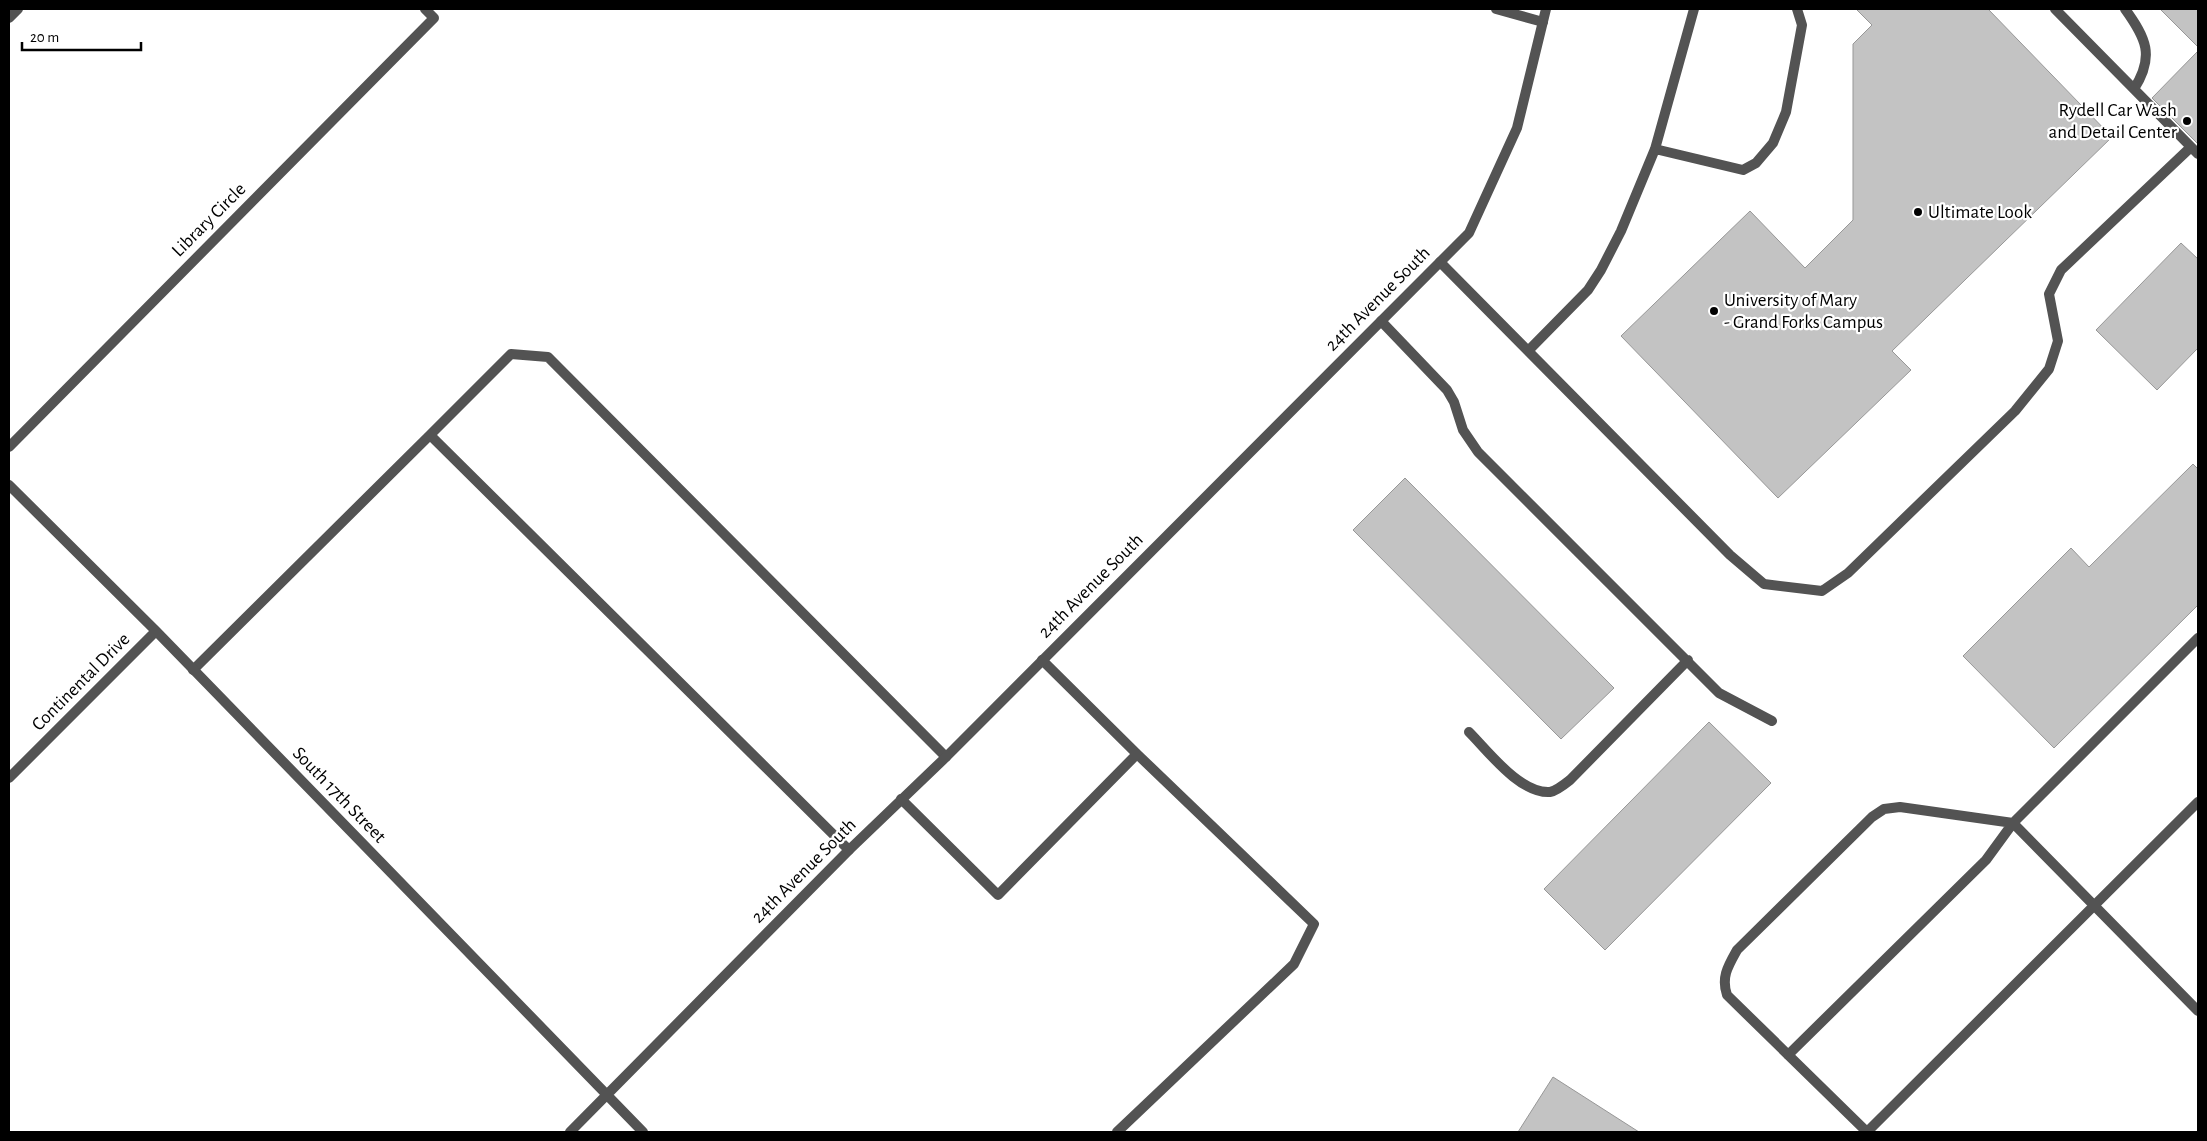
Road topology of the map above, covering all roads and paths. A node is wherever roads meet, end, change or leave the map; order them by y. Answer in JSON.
{"nodes":[{"id":1,"x":18,"y":9,"type":"edge"},
{"id":2,"x":425,"y":9,"type":"edge"},
{"id":3,"x":1496,"y":9,"type":"edge"},
{"id":4,"x":1546,"y":9,"type":"edge"},
{"id":5,"x":1694,"y":9,"type":"edge"},
{"id":6,"x":1798,"y":9,"type":"edge"},
{"id":7,"x":2055,"y":9,"type":"edge"},
{"id":8,"x":2125,"y":9,"type":"edge"},
{"id":9,"x":9,"y":18,"type":"edge"},
{"id":10,"x":1543,"y":22,"type":"junction"},
{"id":11,"x":2134,"y":89,"type":"junction"},
{"id":12,"x":1655,"y":149,"type":"junction"},
{"id":13,"x":2195,"y":150,"type":"edge"},
{"id":14,"x":1440,"y":262,"type":"junction"},
{"id":15,"x":1381,"y":321,"type":"junction"},
{"id":16,"x":1528,"y":351,"type":"junction"},
{"id":17,"x":430,"y":435,"type":"junction"},
{"id":18,"x":9,"y":447,"type":"edge"},
{"id":19,"x":9,"y":485,"type":"edge"},
{"id":20,"x":156,"y":631,"type":"junction"},
{"id":21,"x":2198,"y":638,"type":"edge"},
{"id":22,"x":1042,"y":660,"type":"junction"},
{"id":23,"x":1688,"y":660,"type":"junction"},
{"id":24,"x":193,"y":670,"type":"junction"},
{"id":25,"x":1772,"y":721,"type":"dead end"},
{"id":26,"x":1469,"y":732,"type":"dead end"},
{"id":27,"x":1137,"y":754,"type":"junction"},
{"id":28,"x":946,"y":757,"type":"junction"},
{"id":29,"x":9,"y":778,"type":"edge"},
{"id":30,"x":901,"y":799,"type":"junction"},
{"id":31,"x":2198,"y":802,"type":"edge"},
{"id":32,"x":2013,"y":823,"type":"junction"},
{"id":33,"x":848,"y":850,"type":"junction"},
{"id":34,"x":2094,"y":905,"type":"junction"},
{"id":35,"x":2198,"y":1011,"type":"edge"},
{"id":36,"x":1788,"y":1055,"type":"junction"},
{"id":37,"x":607,"y":1095,"type":"junction"},
{"id":38,"x":570,"y":1132,"type":"edge"},
{"id":39,"x":643,"y":1132,"type":"edge"},
{"id":40,"x":1117,"y":1132,"type":"edge"},
{"id":41,"x":1867,"y":1132,"type":"edge"}],
"edges":[{"from":1,"to":9,"type":"street"},
{"from":2,"to":18,"type":"street","name":"Library Circle"},
{"from":3,"to":10,"type":"street"},
{"from":4,"to":10,"type":"street","name":"24th Avenue South"},
{"from":5,"to":12,"type":"street"},
{"from":6,"to":12,"type":"street"},
{"from":7,"to":11,"type":"street"},
{"from":8,"to":11,"type":"street"},
{"from":10,"to":14,"type":"street","name":"24th Avenue South"},
{"from":11,"to":13,"type":"street"},
{"from":12,"to":16,"type":"street"},
{"from":13,"to":16,"type":"street"},
{"from":14,"to":15,"type":"street","name":"24th Avenue South"},
{"from":14,"to":16,"type":"street"},
{"from":15,"to":22,"type":"street","name":"24th Avenue South"},
{"from":15,"to":23,"type":"street"},
{"from":17,"to":24,"type":"street"},
{"from":17,"to":28,"type":"street"},
{"from":17,"to":33,"type":"street"},
{"from":19,"to":20,"type":"street","name":"South 17th Street"},
{"from":20,"to":24,"type":"street","name":"South 17th Street"},
{"from":20,"to":29,"type":"street","name":"Continental Drive"},
{"from":21,"to":32,"type":"street"},
{"from":22,"to":27,"type":"street"},
{"from":22,"to":28,"type":"street","name":"24th Avenue South"},
{"from":23,"to":25,"type":"street"},
{"from":23,"to":26,"type":"street"},
{"from":24,"to":37,"type":"street","name":"South 17th Street"},
{"from":27,"to":30,"type":"street"},
{"from":27,"to":40,"type":"street"},
{"from":28,"to":30,"type":"street","name":"24th Avenue South"},
{"from":30,"to":33,"type":"street","name":"24th Avenue South"},
{"from":31,"to":34,"type":"street"},
{"from":32,"to":34,"type":"street"},
{"from":32,"to":36,"type":"street"},
{"from":32,"to":36,"type":"street"},
{"from":33,"to":37,"type":"street","name":"24th Avenue South"},
{"from":34,"to":35,"type":"street"},
{"from":34,"to":41,"type":"street"},
{"from":36,"to":41,"type":"street"},
{"from":37,"to":38,"type":"street","name":"24th Avenue South"},
{"from":37,"to":39,"type":"street","name":"South 17th Street"}]}
